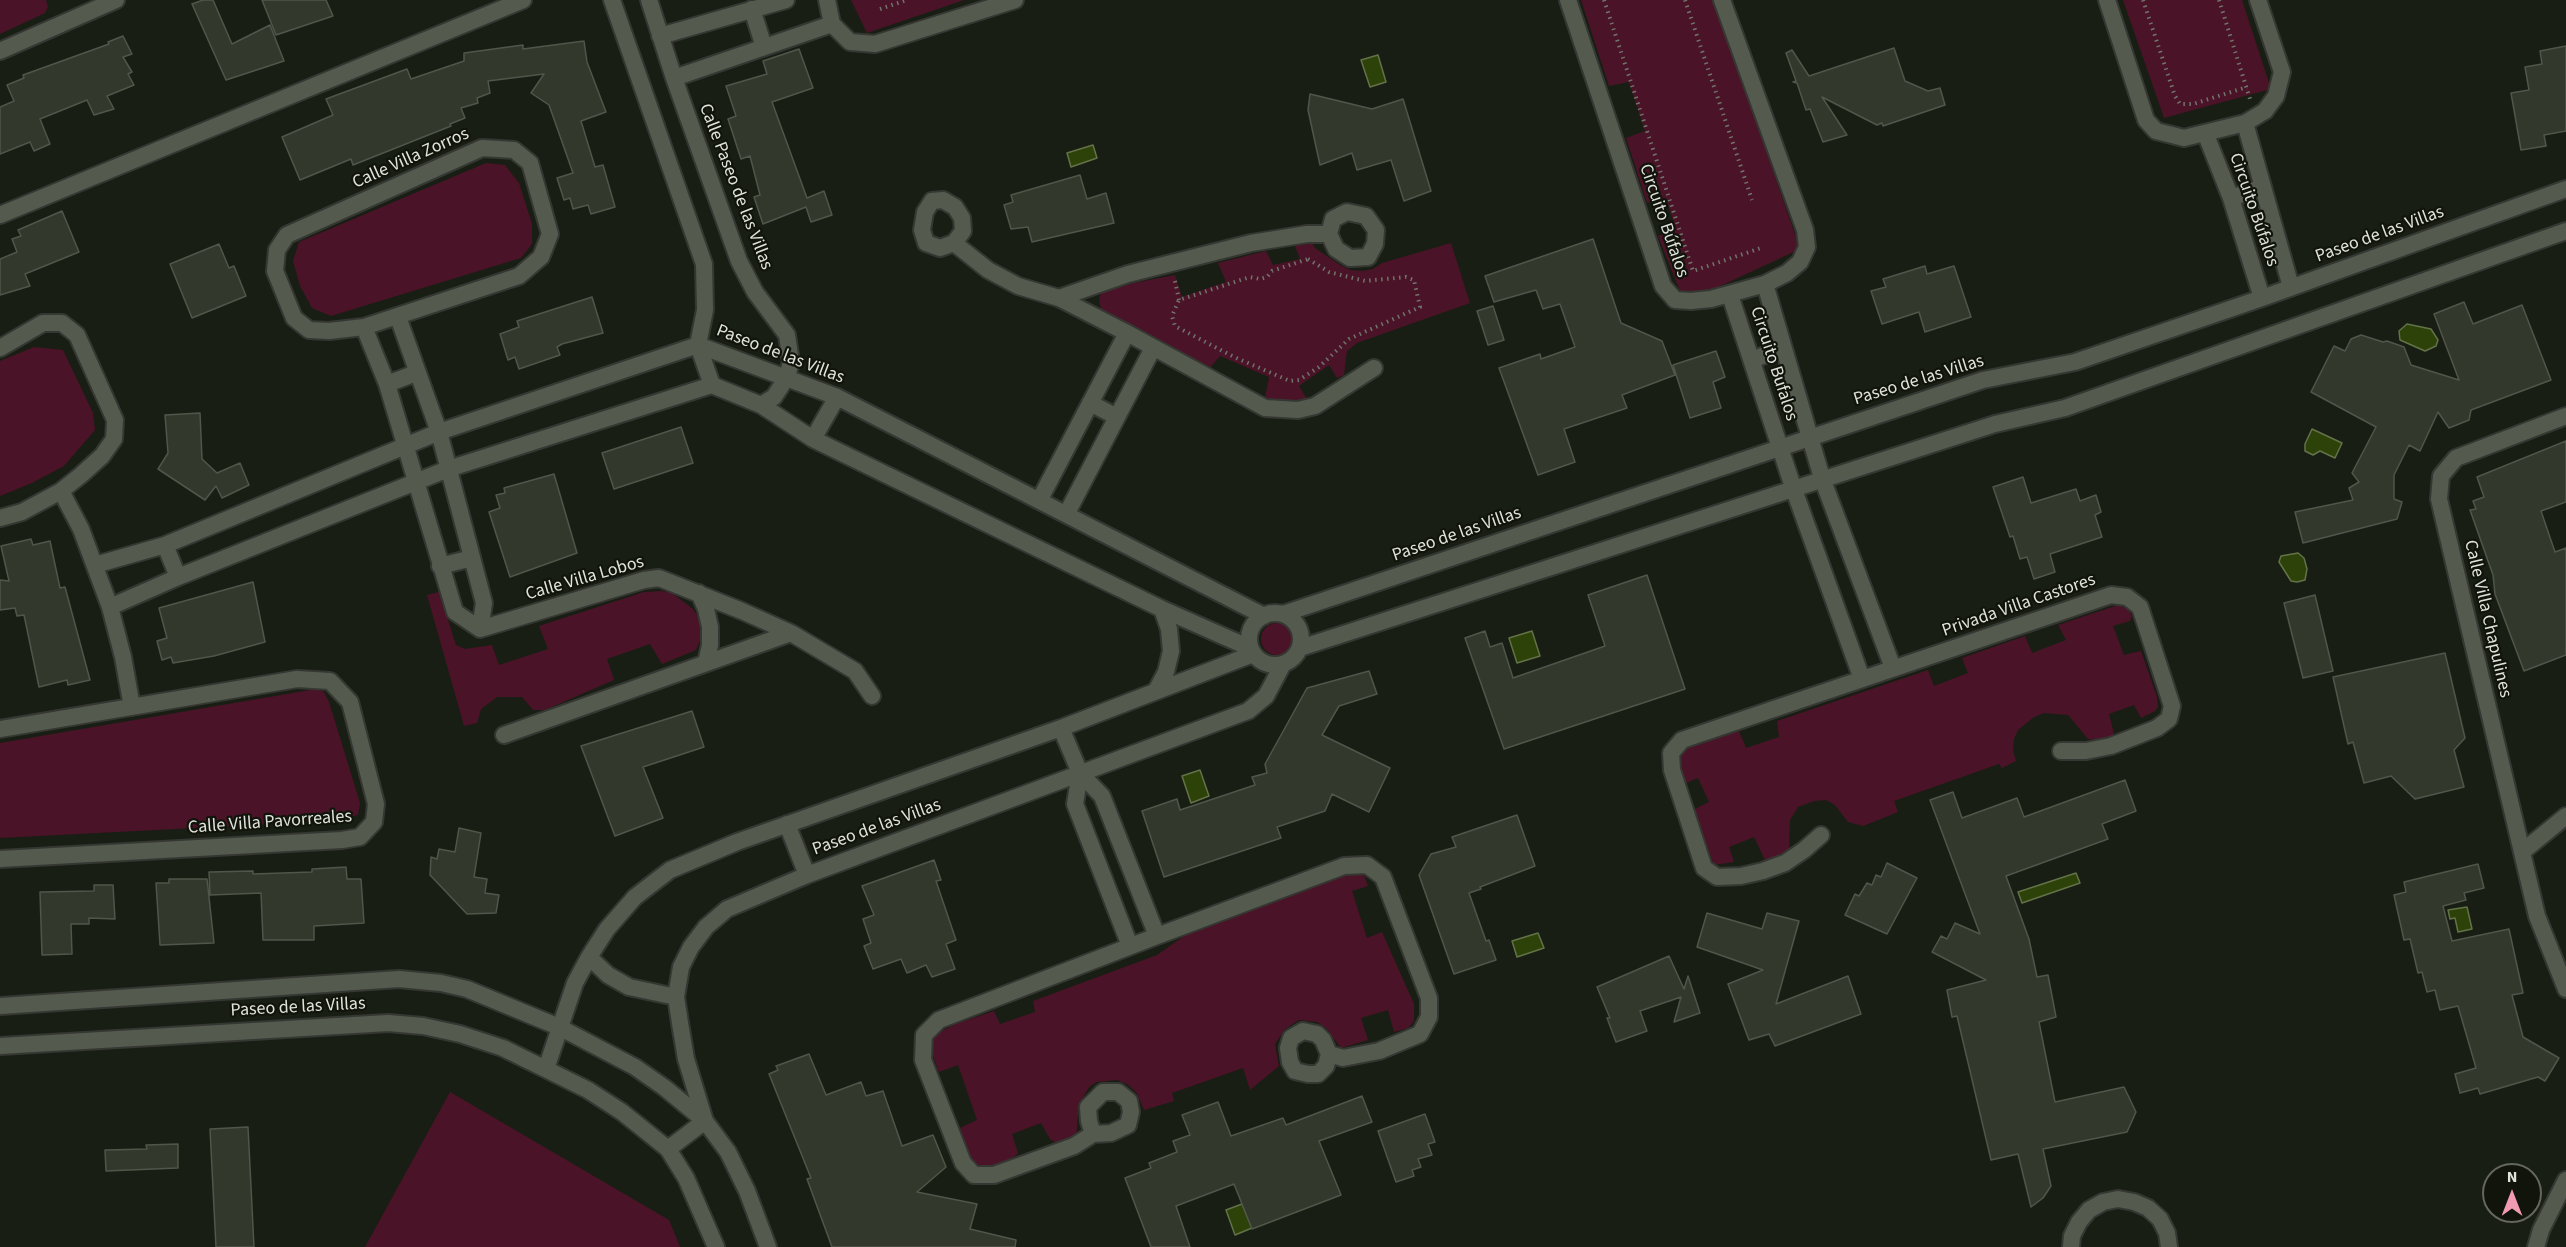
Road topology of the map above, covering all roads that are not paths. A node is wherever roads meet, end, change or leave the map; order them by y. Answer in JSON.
{"nodes":[{"id":1,"x":116,"y":0,"type":"edge"},
{"id":2,"x":523,"y":0,"type":"edge"},
{"id":3,"x":612,"y":0,"type":"edge"},
{"id":4,"x":649,"y":0,"type":"edge"},
{"id":5,"x":786,"y":0,"type":"edge"},
{"id":6,"x":827,"y":0,"type":"edge"},
{"id":7,"x":1015,"y":0,"type":"edge"},
{"id":8,"x":1568,"y":0,"type":"edge"},
{"id":9,"x":1722,"y":0,"type":"edge"},
{"id":10,"x":2107,"y":0,"type":"edge"},
{"id":11,"x":2258,"y":0,"type":"edge"},
{"id":12,"x":752,"y":9,"type":"junction"},
{"id":13,"x":832,"y":24,"type":"junction"},
{"id":14,"x":660,"y":36,"type":"junction"},
{"id":15,"x":764,"y":46,"type":"junction"},
{"id":16,"x":0,"y":51,"type":"edge"},
{"id":17,"x":674,"y":78,"type":"junction"},
{"id":18,"x":2246,"y":123,"type":"junction"},
{"id":19,"x":2206,"y":135,"type":"junction"},
{"id":20,"x":2263,"y":188,"type":"junction"},
{"id":21,"x":2566,"y":189,"type":"edge"},
{"id":22,"x":2231,"y":198,"type":"junction"},
{"id":23,"x":0,"y":215,"type":"edge"},
{"id":24,"x":2566,"y":231,"type":"edge"},
{"id":25,"x":1329,"y":234,"type":"dead end"},
{"id":26,"x":954,"y":243,"type":"dead end"},
{"id":27,"x":1766,"y":284,"type":"junction"},
{"id":28,"x":2291,"y":287,"type":"junction"},
{"id":29,"x":1730,"y":295,"type":"junction"},
{"id":30,"x":1059,"y":298,"type":"junction"},
{"id":31,"x":2262,"y":298,"type":"junction"},
{"id":32,"x":398,"y":317,"type":"junction"},
{"id":33,"x":364,"y":327,"type":"junction"},
{"id":34,"x":1127,"y":333,"type":"junction"},
{"id":35,"x":698,"y":345,"type":"junction"},
{"id":36,"x":0,"y":348,"type":"edge"},
{"id":37,"x":1153,"y":348,"type":"junction"},
{"id":38,"x":1783,"y":348,"type":"junction"},
{"id":39,"x":1752,"y":360,"type":"junction"},
{"id":40,"x":1374,"y":368,"type":"dead end"},
{"id":41,"x":416,"y":373,"type":"junction"},
{"id":42,"x":787,"y":377,"type":"junction"},
{"id":43,"x":387,"y":384,"type":"junction"},
{"id":44,"x":711,"y":385,"type":"junction"},
{"id":45,"x":837,"y":397,"type":"junction"},
{"id":46,"x":1090,"y":403,"type":"junction"},
{"id":47,"x":761,"y":405,"type":"junction"},
{"id":48,"x":2566,"y":416,"type":"edge"},
{"id":49,"x":1117,"y":417,"type":"junction"},
{"id":50,"x":439,"y":432,"type":"junction"},
{"id":51,"x":1808,"y":437,"type":"junction"},
{"id":52,"x":813,"y":439,"type":"junction"},
{"id":53,"x":404,"y":445,"type":"junction"},
{"id":54,"x":1780,"y":446,"type":"junction"},
{"id":55,"x":448,"y":469,"type":"junction"},
{"id":56,"x":1822,"y":478,"type":"junction"},
{"id":57,"x":416,"y":481,"type":"junction"},
{"id":58,"x":1793,"y":487,"type":"junction"},
{"id":59,"x":62,"y":491,"type":"junction"},
{"id":60,"x":1040,"y":499,"type":"junction"},
{"id":61,"x":1067,"y":513,"type":"junction"},
{"id":62,"x":0,"y":518,"type":"edge"},
{"id":63,"x":165,"y":545,"type":"junction"},
{"id":64,"x":472,"y":558,"type":"junction"},
{"id":65,"x":95,"y":565,"type":"junction"},
{"id":66,"x":440,"y":566,"type":"junction"},
{"id":67,"x":177,"y":577,"type":"junction"},
{"id":68,"x":699,"y":593,"type":"junction"},
{"id":69,"x":110,"y":607,"type":"junction"},
{"id":70,"x":1162,"y":609,"type":"junction"},
{"id":71,"x":1283,"y":614,"type":"junction"},
{"id":72,"x":1264,"y":616,"type":"junction"},
{"id":73,"x":480,"y":629,"type":"junction"},
{"id":74,"x":791,"y":633,"type":"junction"},
{"id":75,"x":1300,"y":648,"type":"junction"},
{"id":76,"x":1252,"y":651,"type":"junction"},
{"id":77,"x":706,"y":663,"type":"junction"},
{"id":78,"x":1283,"y":664,"type":"junction"},
{"id":79,"x":1893,"y":668,"type":"junction"},
{"id":80,"x":1862,"y":679,"type":"junction"},
{"id":81,"x":1156,"y":691,"type":"junction"},
{"id":82,"x":872,"y":696,"type":"dead end"},
{"id":83,"x":132,"y":707,"type":"junction"},
{"id":84,"x":1061,"y":728,"type":"junction"},
{"id":85,"x":0,"y":729,"type":"edge"},
{"id":86,"x":504,"y":735,"type":"dead end"},
{"id":87,"x":2061,"y":751,"type":"dead end"},
{"id":88,"x":1080,"y":773,"type":"junction"},
{"id":89,"x":2566,"y":816,"type":"edge"},
{"id":90,"x":787,"y":824,"type":"junction"},
{"id":91,"x":1821,"y":835,"type":"dead end"},
{"id":92,"x":2522,"y":852,"type":"junction"},
{"id":93,"x":1126,"y":856,"type":"junction"},
{"id":94,"x":0,"y":859,"type":"edge"},
{"id":95,"x":1100,"y":867,"type":"junction"},
{"id":96,"x":807,"y":875,"type":"junction"},
{"id":97,"x":1157,"y":936,"type":"junction"},
{"id":98,"x":1130,"y":946,"type":"junction"},
{"id":99,"x":589,"y":957,"type":"junction"},
{"id":100,"x":2566,"y":989,"type":"edge"},
{"id":101,"x":676,"y":997,"type":"junction"},
{"id":102,"x":0,"y":1006,"type":"edge"},
{"id":103,"x":559,"y":1027,"type":"junction"},
{"id":104,"x":0,"y":1046,"type":"edge"},
{"id":105,"x":1329,"y":1054,"type":"dead end"},
{"id":106,"x":546,"y":1069,"type":"junction"},
{"id":107,"x":705,"y":1121,"type":"junction"},
{"id":108,"x":1093,"y":1134,"type":"dead end"},
{"id":109,"x":668,"y":1149,"type":"junction"},
{"id":110,"x":2566,"y":1180,"type":"edge"},
{"id":111,"x":716,"y":1247,"type":"edge"},
{"id":112,"x":768,"y":1247,"type":"edge"},
{"id":113,"x":2071,"y":1247,"type":"edge"},
{"id":114,"x":2169,"y":1247,"type":"edge"},
{"id":115,"x":2536,"y":1247,"type":"edge"}],
"edges":[{"from":1,"to":16,"type":"street"},
{"from":2,"to":23,"type":"street"},
{"from":3,"to":35,"type":"street"},
{"from":4,"to":14,"type":"street","name":"Calle Paseo de las Villas"},
{"from":5,"to":12,"type":"street"},
{"from":6,"to":13,"type":"street"},
{"from":7,"to":13,"type":"street"},
{"from":8,"to":29,"type":"street","name":"Circuito Búfalos"},
{"from":9,"to":27,"type":"street","name":"Circuito Búfalos"},
{"from":10,"to":19,"type":"street","name":"Circuito Búfalos"},
{"from":11,"to":18,"type":"street","name":"Circuito Búfalos"},
{"from":12,"to":14,"type":"street"},
{"from":12,"to":15,"type":"street"},
{"from":13,"to":15,"type":"street"},
{"from":14,"to":17,"type":"street","name":"Calle Paseo de las Villas"},
{"from":15,"to":17,"type":"street"},
{"from":17,"to":42,"type":"street","name":"Calle Paseo de las Villas"},
{"from":18,"to":19,"type":"street","name":"Circuito Búfalos"},
{"from":18,"to":20,"type":"street","name":"Circuito Búfalos"},
{"from":19,"to":22,"type":"street","name":"Circuito Búfalos"},
{"from":20,"to":22,"type":"street"},
{"from":20,"to":28,"type":"street","name":"Circuito Búfalos"},
{"from":21,"to":28,"type":"street","name":"Paseo de las Villas"},
{"from":22,"to":31,"type":"street","name":"Circuito Búfalos"},
{"from":24,"to":56,"type":"street"},
{"from":25,"to":30,"type":"street"},
{"from":26,"to":30,"type":"street"},
{"from":27,"to":29,"type":"street","name":"Circuito Búfalos"},
{"from":27,"to":38,"type":"street","name":"Circuito Bufalos"},
{"from":28,"to":31,"type":"street","name":"Paseo de las Villas"},
{"from":29,"to":39,"type":"street","name":"Circuito Bufalos"},
{"from":30,"to":34,"type":"street"},
{"from":31,"to":51,"type":"street","name":"Paseo de las Villas"},
{"from":32,"to":33,"type":"street","name":"Calle Villa Zorros"},
{"from":32,"to":33,"type":"street","name":"Calle Villa Zorros"},
{"from":32,"to":41,"type":"street"},
{"from":33,"to":43,"type":"street"},
{"from":34,"to":37,"type":"street"},
{"from":34,"to":46,"type":"street"},
{"from":35,"to":42,"type":"street","name":"Paseo de las Villas"},
{"from":35,"to":44,"type":"street"},
{"from":35,"to":50,"type":"street"},
{"from":36,"to":59,"type":"street"},
{"from":37,"to":40,"type":"street"},
{"from":37,"to":49,"type":"street"},
{"from":38,"to":39,"type":"street"},
{"from":38,"to":51,"type":"street","name":"Circuito Bufalos"},
{"from":39,"to":54,"type":"street","name":"Circuito Bufalos"},
{"from":41,"to":43,"type":"street"},
{"from":41,"to":50,"type":"street"},
{"from":42,"to":45,"type":"street","name":"Paseo de las Villas"},
{"from":42,"to":47,"type":"street"},
{"from":43,"to":53,"type":"street"},
{"from":44,"to":47,"type":"street"},
{"from":44,"to":55,"type":"street"},
{"from":45,"to":52,"type":"street"},
{"from":45,"to":60,"type":"street","name":"Paseo de las Villas"},
{"from":46,"to":49,"type":"street"},
{"from":46,"to":60,"type":"street"},
{"from":47,"to":52,"type":"street"},
{"from":48,"to":92,"type":"street","name":"Calle Villa Chapulines"},
{"from":49,"to":61,"type":"street"},
{"from":50,"to":53,"type":"street"},
{"from":50,"to":55,"type":"street"},
{"from":51,"to":54,"type":"street","name":"Paseo de las Villas"},
{"from":51,"to":56,"type":"street"},
{"from":52,"to":70,"type":"street"},
{"from":53,"to":57,"type":"street"},
{"from":53,"to":63,"type":"street"},
{"from":54,"to":58,"type":"street"},
{"from":54,"to":71,"type":"street","name":"Paseo de las Villas"},
{"from":55,"to":57,"type":"street"},
{"from":55,"to":64,"type":"street"},
{"from":56,"to":58,"type":"street"},
{"from":56,"to":79,"type":"street"},
{"from":57,"to":66,"type":"street"},
{"from":57,"to":67,"type":"street"},
{"from":58,"to":75,"type":"street"},
{"from":58,"to":80,"type":"street"},
{"from":59,"to":62,"type":"street"},
{"from":59,"to":65,"type":"street"},
{"from":60,"to":61,"type":"street","name":"Paseo de las Villas"},
{"from":61,"to":72,"type":"street","name":"Paseo de las Villas"},
{"from":63,"to":65,"type":"street"},
{"from":63,"to":67,"type":"street"},
{"from":64,"to":66,"type":"street"},
{"from":64,"to":73,"type":"street"},
{"from":65,"to":69,"type":"street"},
{"from":66,"to":73,"type":"street"},
{"from":67,"to":69,"type":"street"},
{"from":68,"to":73,"type":"street","name":"Calle Villa Lobos"},
{"from":68,"to":74,"type":"street","name":"Calle Villa Lobos"},
{"from":68,"to":77,"type":"street"},
{"from":69,"to":83,"type":"street"},
{"from":70,"to":76,"type":"street"},
{"from":70,"to":81,"type":"street"},
{"from":71,"to":72,"type":"street"},
{"from":71,"to":75,"type":"street"},
{"from":72,"to":76,"type":"street"},
{"from":74,"to":77,"type":"street"},
{"from":74,"to":82,"type":"street","name":"Calle Villa Lobos"},
{"from":75,"to":78,"type":"street"},
{"from":76,"to":78,"type":"street"},
{"from":76,"to":81,"type":"street","name":"Paseo de las Villas"},
{"from":77,"to":86,"type":"street"},
{"from":78,"to":88,"type":"street","name":"Paseo de las Villas"},
{"from":79,"to":80,"type":"street","name":"Privada Villa Castores"},
{"from":79,"to":87,"type":"street","name":"Privada Villa Castores"},
{"from":80,"to":91,"type":"street","name":"Privada Villa Castores"},
{"from":81,"to":84,"type":"street","name":"Paseo de las Villas"},
{"from":83,"to":85,"type":"street","name":"Calle Villa Pavorreales"},
{"from":83,"to":94,"type":"street","name":"Calle Villa Pavorreales"},
{"from":84,"to":88,"type":"street"},
{"from":84,"to":90,"type":"street","name":"Paseo de las Villas"},
{"from":88,"to":93,"type":"street"},
{"from":88,"to":95,"type":"street"},
{"from":88,"to":96,"type":"street","name":"Paseo de las Villas"},
{"from":89,"to":92,"type":"street"},
{"from":90,"to":96,"type":"street"},
{"from":90,"to":99,"type":"street","name":"Paseo de las Villas"},
{"from":92,"to":100,"type":"street","name":"Calle Villa Chapulines"},
{"from":93,"to":95,"type":"street"},
{"from":93,"to":97,"type":"street"},
{"from":95,"to":98,"type":"street"},
{"from":96,"to":101,"type":"street","name":"Paseo de las Villas"},
{"from":97,"to":98,"type":"street"},
{"from":97,"to":105,"type":"street"},
{"from":98,"to":108,"type":"street"},
{"from":99,"to":101,"type":"street"},
{"from":99,"to":103,"type":"street","name":"Paseo de las Villas"},
{"from":101,"to":107,"type":"street","name":"Paseo de las Villas"},
{"from":102,"to":103,"type":"street","name":"Paseo de las Villas"},
{"from":103,"to":106,"type":"street","name":"Paseo de las Villas"},
{"from":103,"to":107,"type":"street"},
{"from":104,"to":106,"type":"street","name":"Paseo de las Villas"},
{"from":106,"to":109,"type":"street"},
{"from":107,"to":109,"type":"street"},
{"from":107,"to":112,"type":"street"},
{"from":109,"to":111,"type":"street"},
{"from":110,"to":115,"type":"street"},
{"from":113,"to":114,"type":"street"}]}
